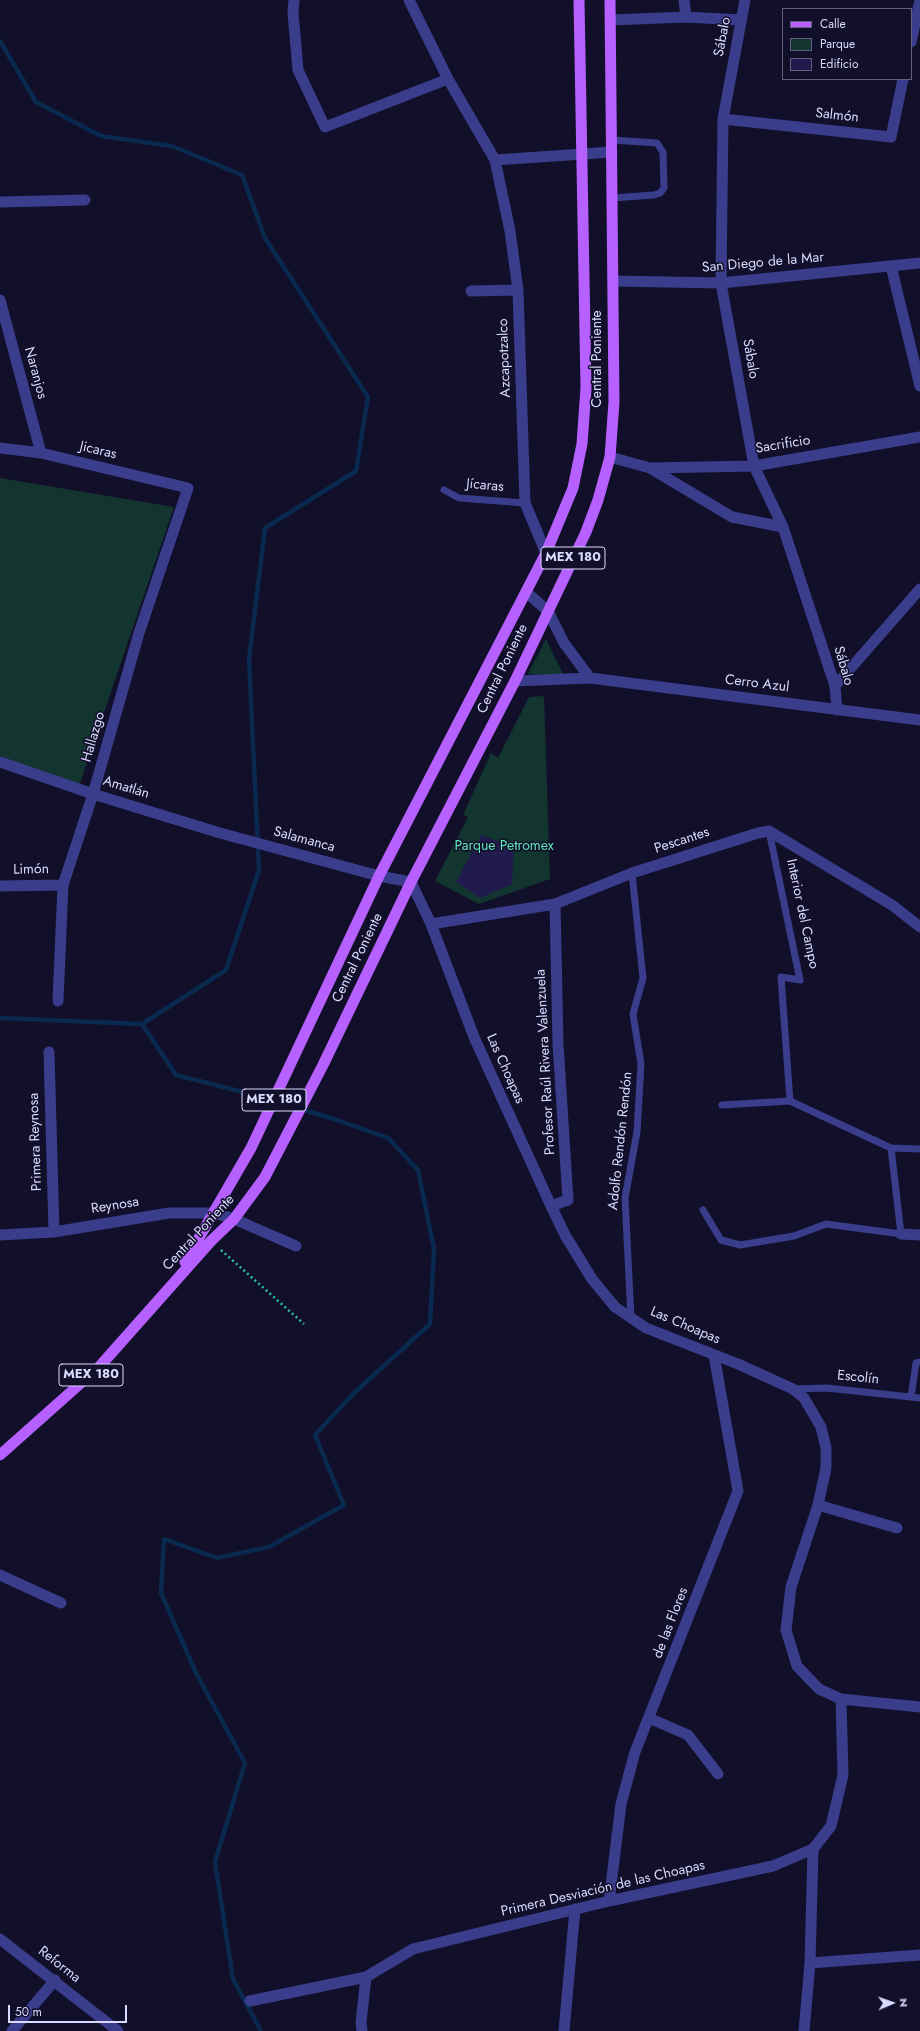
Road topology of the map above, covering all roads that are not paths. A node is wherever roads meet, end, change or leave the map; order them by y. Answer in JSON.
{"nodes":[{"id":1,"x":294,"y":0,"type":"edge"},
{"id":2,"x":409,"y":0,"type":"edge"},
{"id":3,"x":579,"y":0,"type":"edge"},
{"id":4,"x":610,"y":0,"type":"edge"},
{"id":5,"x":684,"y":0,"type":"edge"},
{"id":6,"x":745,"y":0,"type":"edge"},
{"id":7,"x":920,"y":0,"type":"edge"},
{"id":8,"x":686,"y":17,"type":"junction"},
{"id":9,"x":611,"y":20,"type":"junction"},
{"id":10,"x":741,"y":20,"type":"junction"},
{"id":11,"x":912,"y":37,"type":"edge"},
{"id":12,"x":448,"y":79,"type":"junction"},
{"id":13,"x":903,"y":80,"type":"edge"},
{"id":14,"x":723,"y":119,"type":"junction"},
{"id":15,"x":612,"y":140,"type":"junction"},
{"id":16,"x":612,"y":152,"type":"junction"},
{"id":17,"x":581,"y":154,"type":"junction"},
{"id":18,"x":495,"y":160,"type":"junction"},
{"id":19,"x":612,"y":198,"type":"junction"},
{"id":20,"x":85,"y":200,"type":"dead end"},
{"id":21,"x":0,"y":202,"type":"edge"},
{"id":22,"x":920,"y":263,"type":"edge"},
{"id":23,"x":891,"y":266,"type":"junction"},
{"id":24,"x":613,"y":281,"type":"junction"},
{"id":25,"x":721,"y":283,"type":"junction"},
{"id":26,"x":518,"y":290,"type":"junction"},
{"id":27,"x":471,"y":291,"type":"dead end"},
{"id":28,"x":0,"y":300,"type":"edge"},
{"id":29,"x":920,"y":386,"type":"edge"},
{"id":30,"x":920,"y":437,"type":"edge"},
{"id":31,"x":0,"y":448,"type":"edge"},
{"id":32,"x":41,"y":453,"type":"junction"},
{"id":33,"x":610,"y":457,"type":"junction"},
{"id":34,"x":754,"y":466,"type":"junction"},
{"id":35,"x":650,"y":468,"type":"junction"},
{"id":36,"x":188,"y":488,"type":"joint"},
{"id":37,"x":444,"y":490,"type":"dead end"},
{"id":38,"x":525,"y":503,"type":"junction"},
{"id":39,"x":782,"y":528,"type":"junction"},
{"id":40,"x":546,"y":553,"type":"junction"},
{"id":41,"x":920,"y":589,"type":"edge"},
{"id":42,"x":526,"y":592,"type":"junction"},
{"id":43,"x":548,"y":611,"type":"junction"},
{"id":44,"x":590,"y":678,"type":"junction"},
{"id":45,"x":516,"y":681,"type":"junction"},
{"id":46,"x":835,"y":686,"type":"junction"},
{"id":47,"x":837,"y":710,"type":"junction"},
{"id":48,"x":920,"y":720,"type":"edge"},
{"id":49,"x":0,"y":762,"type":"edge"},
{"id":50,"x":93,"y":794,"type":"junction"},
{"id":51,"x":769,"y":831,"type":"junction"},
{"id":52,"x":220,"y":833,"type":"joint"},
{"id":53,"x":632,"y":873,"type":"junction"},
{"id":54,"x":379,"y":876,"type":"junction"},
{"id":55,"x":411,"y":882,"type":"junction"},
{"id":56,"x":63,"y":885,"type":"junction"},
{"id":57,"x":0,"y":886,"type":"edge"},
{"id":58,"x":554,"y":904,"type":"junction"},
{"id":59,"x":431,"y":924,"type":"junction"},
{"id":60,"x":920,"y":927,"type":"edge"},
{"id":61,"x":58,"y":1001,"type":"dead end"},
{"id":62,"x":49,"y":1052,"type":"dead end"},
{"id":63,"x":790,"y":1101,"type":"junction"},
{"id":64,"x":722,"y":1105,"type":"dead end"},
{"id":65,"x":891,"y":1148,"type":"junction"},
{"id":66,"x":920,"y":1149,"type":"edge"},
{"id":67,"x":551,"y":1206,"type":"junction"},
{"id":68,"x":703,"y":1210,"type":"dead end"},
{"id":69,"x":214,"y":1213,"type":"junction"},
{"id":70,"x":234,"y":1219,"type":"junction"},
{"id":71,"x":54,"y":1232,"type":"junction"},
{"id":72,"x":901,"y":1234,"type":"junction"},
{"id":73,"x":0,"y":1235,"type":"edge"},
{"id":74,"x":920,"y":1235,"type":"edge"},
{"id":75,"x":296,"y":1246,"type":"dead end"},
{"id":76,"x":171,"y":1285,"type":"junction"},
{"id":77,"x":631,"y":1318,"type":"junction"},
{"id":78,"x":714,"y":1355,"type":"junction"},
{"id":79,"x":920,"y":1362,"type":"edge"},
{"id":80,"x":793,"y":1389,"type":"junction"},
{"id":81,"x":911,"y":1396,"type":"junction"},
{"id":82,"x":920,"y":1398,"type":"edge"},
{"id":83,"x":0,"y":1455,"type":"edge"},
{"id":84,"x":818,"y":1505,"type":"junction"},
{"id":85,"x":897,"y":1528,"type":"dead end"},
{"id":86,"x":0,"y":1575,"type":"edge"},
{"id":87,"x":61,"y":1603,"type":"dead end"},
{"id":88,"x":840,"y":1700,"type":"junction"},
{"id":89,"x":920,"y":1707,"type":"edge"},
{"id":90,"x":649,"y":1718,"type":"junction"},
{"id":91,"x":718,"y":1774,"type":"dead end"},
{"id":92,"x":813,"y":1849,"type":"junction"},
{"id":93,"x":609,"y":1901,"type":"junction"},
{"id":94,"x":575,"y":1909,"type":"junction"},
{"id":95,"x":0,"y":1939,"type":"edge"},
{"id":96,"x":920,"y":1955,"type":"edge"},
{"id":97,"x":810,"y":1963,"type":"junction"},
{"id":98,"x":366,"y":1977,"type":"junction"},
{"id":99,"x":55,"y":1980,"type":"junction"},
{"id":100,"x":250,"y":2001,"type":"dead end"},
{"id":101,"x":12,"y":2031,"type":"edge"},
{"id":102,"x":118,"y":2031,"type":"edge"},
{"id":103,"x":362,"y":2031,"type":"edge"},
{"id":104,"x":564,"y":2031,"type":"edge"},
{"id":105,"x":804,"y":2031,"type":"edge"}],
"edges":[{"from":1,"to":12,"type":"street"},
{"from":2,"to":12,"type":"street","name":"Azcapotzalco"},
{"from":3,"to":17,"type":"main road","name":"Central Poniente","number":"MEX 180"},
{"from":4,"to":9,"type":"main road","name":"Central Poniente","number":"MEX 180"},
{"from":5,"to":8,"type":"street"},
{"from":6,"to":10,"type":"street","name":"Sábalo"},
{"from":7,"to":11,"type":"street"},
{"from":8,"to":9,"type":"street"},
{"from":8,"to":10,"type":"street"},
{"from":9,"to":15,"type":"main road","name":"Central Poniente","number":"MEX 180"},
{"from":10,"to":14,"type":"street","name":"Sábalo"},
{"from":12,"to":18,"type":"street","name":"Azcapotzalco"},
{"from":13,"to":14,"type":"street","name":"Salmón"},
{"from":14,"to":25,"type":"street","name":"Sábalo"},
{"from":15,"to":16,"type":"main road","name":"Central Poniente","number":"MEX 180"},
{"from":15,"to":19,"type":"lane"},
{"from":16,"to":17,"type":"street"},
{"from":16,"to":19,"type":"main road","name":"Central Poniente","number":"MEX 180"},
{"from":17,"to":18,"type":"street"},
{"from":17,"to":40,"type":"main road","name":"Central Poniente","number":"MEX 180"},
{"from":18,"to":26,"type":"street","name":"Azcapotzalco"},
{"from":19,"to":24,"type":"main road","name":"Central Poniente","number":"MEX 180"},
{"from":20,"to":21,"type":"street"},
{"from":22,"to":23,"type":"street","name":"San Diego de la Mar"},
{"from":23,"to":25,"type":"street","name":"San Diego de la Mar"},
{"from":23,"to":29,"type":"street"},
{"from":24,"to":25,"type":"street","name":"San Diego de la Mar"},
{"from":24,"to":33,"type":"main road","name":"Central Poniente","number":"MEX 180"},
{"from":25,"to":34,"type":"street","name":"Sábalo"},
{"from":26,"to":27,"type":"street"},
{"from":26,"to":38,"type":"street","name":"Azcapotzalco"},
{"from":28,"to":32,"type":"street","name":"Naranjos"},
{"from":30,"to":34,"type":"street","name":"Sacrificio"},
{"from":31,"to":32,"type":"street","name":"Jicaras"},
{"from":32,"to":36,"type":"street","name":"Jicaras"},
{"from":33,"to":35,"type":"street","name":"Sacrificio"},
{"from":33,"to":43,"type":"main road","name":"Central Poniente","number":"MEX 180"},
{"from":34,"to":35,"type":"street","name":"Sacrificio"},
{"from":34,"to":39,"type":"street","name":"Sábalo"},
{"from":35,"to":39,"type":"street","name":"Sacrificio"},
{"from":36,"to":50,"type":"street","name":"Hallazgo"},
{"from":37,"to":38,"type":"lane","name":"Jícaras"},
{"from":38,"to":40,"type":"street","name":"Azcapotzalco"},
{"from":39,"to":46,"type":"street","name":"Sábalo"},
{"from":40,"to":42,"type":"main road","name":"Central Poniente","number":"MEX 180"},
{"from":41,"to":46,"type":"street"},
{"from":42,"to":43,"type":"street"},
{"from":42,"to":54,"type":"main road","name":"Central Poniente","number":"MEX 180"},
{"from":43,"to":44,"type":"street"},
{"from":43,"to":45,"type":"main road","name":"Central Poniente","number":"MEX 180"},
{"from":44,"to":45,"type":"street","name":"Cerro Azul"},
{"from":44,"to":47,"type":"street","name":"Cerro Azul"},
{"from":45,"to":55,"type":"main road","name":"Central Poniente","number":"MEX 180"},
{"from":46,"to":47,"type":"street","name":"Sábalo"},
{"from":47,"to":48,"type":"street","name":"Cerro Azul"},
{"from":49,"to":50,"type":"street","name":"Amatlán"},
{"from":50,"to":52,"type":"street","name":"Amatlán"},
{"from":50,"to":56,"type":"street","name":"Hallazgo"},
{"from":51,"to":53,"type":"street","name":"Pescantes"},
{"from":51,"to":60,"type":"street"},
{"from":51,"to":63,"type":"lane","name":"Interior del Campo"},
{"from":52,"to":54,"type":"street","name":"Salamanca"},
{"from":53,"to":58,"type":"street","name":"Pescantes"},
{"from":53,"to":77,"type":"lane","name":"Adolfo Rendón Rendón"},
{"from":54,"to":55,"type":"street"},
{"from":54,"to":69,"type":"main road","name":"Central Poniente","number":"MEX 180"},
{"from":55,"to":59,"type":"street","name":"Las Choapas"},
{"from":55,"to":70,"type":"main road","name":"Central Poniente","number":"MEX 180"},
{"from":56,"to":57,"type":"street","name":"Limón"},
{"from":56,"to":61,"type":"street","name":"Hallazgo"},
{"from":58,"to":59,"type":"street","name":"Pescantes"},
{"from":58,"to":67,"type":"street","name":"Profesor Raúl Rivera Valenzuela"},
{"from":59,"to":67,"type":"street","name":"Las Choapas"},
{"from":62,"to":71,"type":"street","name":"Primera Reynosa"},
{"from":63,"to":64,"type":"lane"},
{"from":63,"to":65,"type":"lane"},
{"from":65,"to":66,"type":"lane"},
{"from":65,"to":72,"type":"lane"},
{"from":67,"to":77,"type":"street","name":"Las Choapas"},
{"from":68,"to":72,"type":"lane"},
{"from":69,"to":70,"type":"street","name":"Reynosa"},
{"from":69,"to":71,"type":"street","name":"Reynosa"},
{"from":69,"to":76,"type":"main road","name":"Central Poniente","number":"MEX 180"},
{"from":70,"to":75,"type":"street","name":"Reynosa"},
{"from":70,"to":76,"type":"main road","name":"Central Poniente","number":"MEX 180"},
{"from":71,"to":73,"type":"street","name":"Reynosa"},
{"from":72,"to":74,"type":"street"},
{"from":76,"to":83,"type":"main road","number":"MEX 180"},
{"from":77,"to":78,"type":"street","name":"Las Choapas"},
{"from":78,"to":80,"type":"street","name":"Las Choapas"},
{"from":78,"to":90,"type":"street","name":"de las Flores"},
{"from":79,"to":81,"type":"lane"},
{"from":80,"to":81,"type":"lane","name":"Escolín"},
{"from":80,"to":84,"type":"street","name":"Las Choapas"},
{"from":81,"to":82,"type":"lane","name":"Escolín"},
{"from":84,"to":85,"type":"street"},
{"from":84,"to":88,"type":"street","name":"Las Choapas"},
{"from":86,"to":87,"type":"street"},
{"from":88,"to":89,"type":"street","name":"Las Choapas"},
{"from":88,"to":92,"type":"street","name":"Primera Desviación de las Choapas"},
{"from":90,"to":91,"type":"street"},
{"from":90,"to":93,"type":"street","name":"de las Flores"},
{"from":92,"to":93,"type":"street","name":"Primera Desviación de las Choapas"},
{"from":92,"to":97,"type":"street"},
{"from":93,"to":94,"type":"street","name":"Primera Desviación de las Choapas"},
{"from":94,"to":98,"type":"street","name":"Primera Desviación de las Choapas"},
{"from":94,"to":104,"type":"street"},
{"from":95,"to":99,"type":"street","name":"Reforma"},
{"from":96,"to":97,"type":"street"},
{"from":97,"to":105,"type":"street"},
{"from":98,"to":100,"type":"street","name":"Primera Desviación de las Choapas"},
{"from":98,"to":103,"type":"street"},
{"from":99,"to":101,"type":"street"},
{"from":99,"to":102,"type":"street","name":"Reforma"}]}
